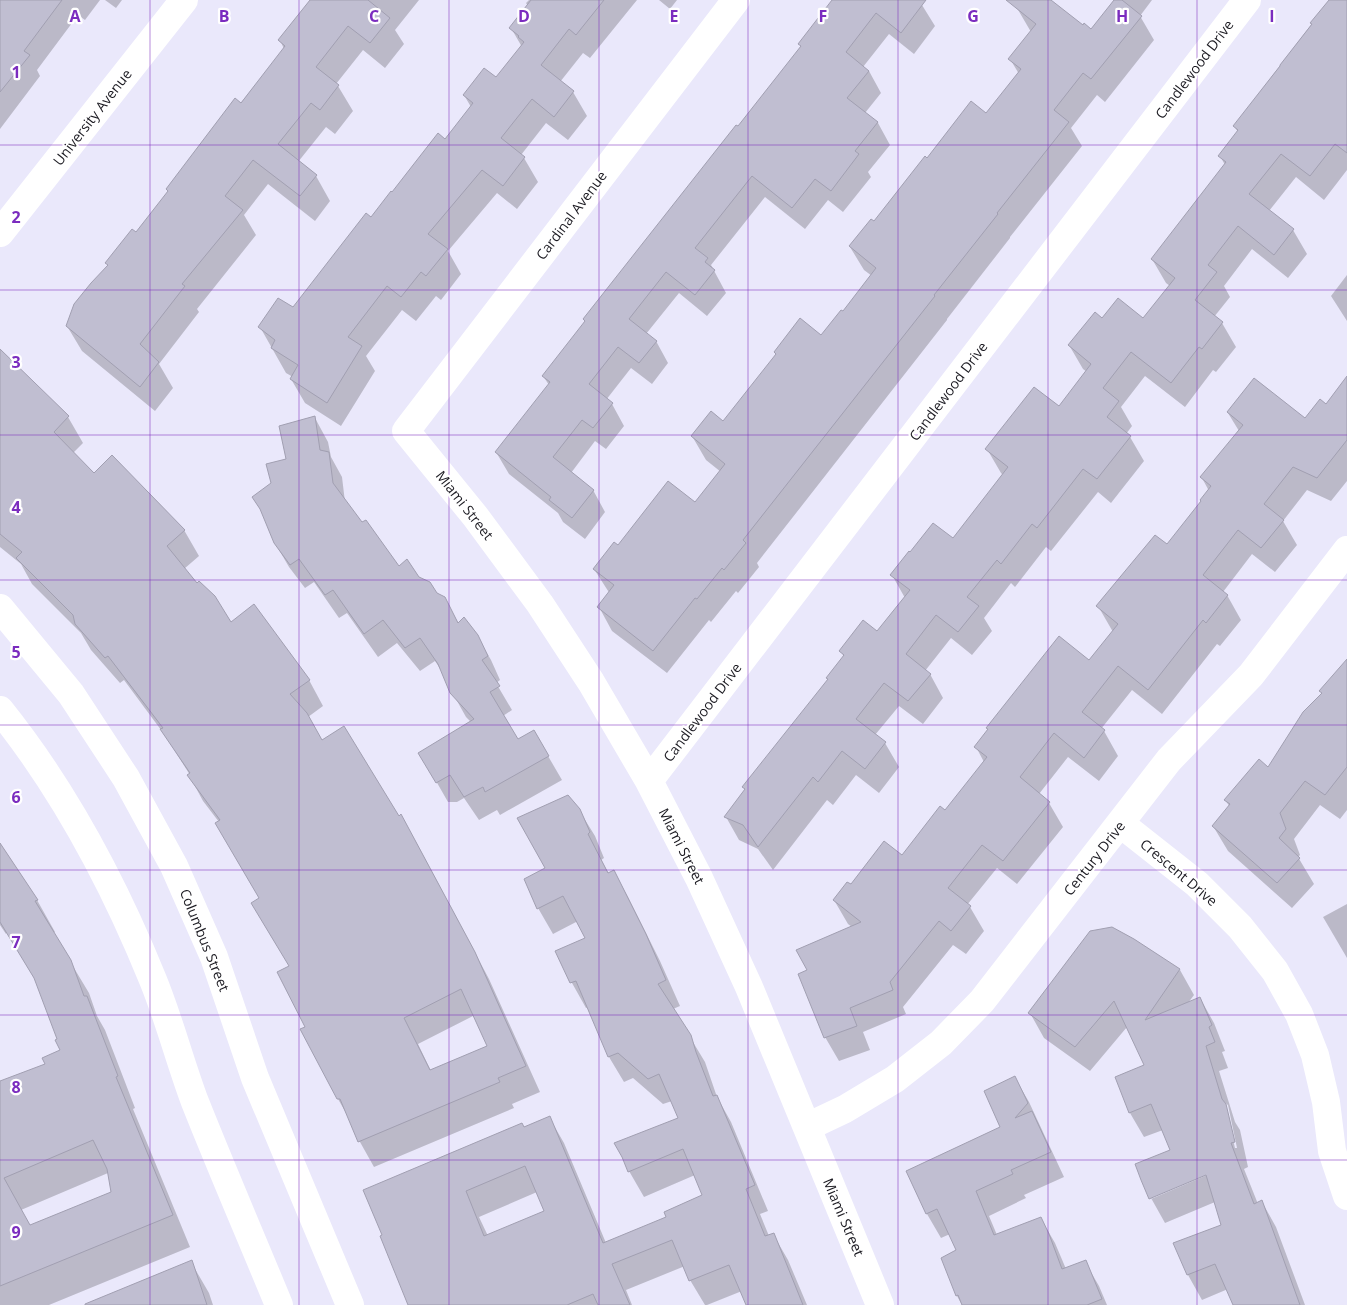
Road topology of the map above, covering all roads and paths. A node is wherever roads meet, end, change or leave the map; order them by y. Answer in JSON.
{"nodes":[{"id":1,"x":184,"y":0,"type":"edge"},
{"id":2,"x":736,"y":0,"type":"edge"},
{"id":3,"x":1247,"y":0,"type":"edge"},
{"id":4,"x":0,"y":233,"type":"edge"},
{"id":5,"x":406,"y":431,"type":"joint"},
{"id":6,"x":1347,"y":550,"type":"edge"},
{"id":7,"x":0,"y":608,"type":"edge"},
{"id":8,"x":0,"y":710,"type":"edge"},
{"id":9,"x":649,"y":781,"type":"junction"},
{"id":10,"x":1121,"y":824,"type":"junction"},
{"id":11,"x":1336,"y":1098,"type":"edge"},
{"id":12,"x":806,"y":1127,"type":"junction"},
{"id":13,"x":1347,"y":1196,"type":"edge"},
{"id":14,"x":279,"y":1305,"type":"edge"},
{"id":15,"x":350,"y":1305,"type":"edge"},
{"id":16,"x":880,"y":1305,"type":"edge"}],
"edges":[{"from":1,"to":4,"type":"street","name":"University Avenue"},
{"from":2,"to":5,"type":"street","name":"Cardinal Avenue"},
{"from":3,"to":9,"type":"street","name":"Candlewood Drive"},
{"from":5,"to":9,"type":"street","name":"Miami Street"},
{"from":6,"to":10,"type":"street","name":"Century Drive"},
{"from":7,"to":15,"type":"street","name":"Columbus Street"},
{"from":8,"to":14,"type":"street"},
{"from":9,"to":12,"type":"street","name":"Miami Street"},
{"from":10,"to":11,"type":"street","name":"Crescent Drive"},
{"from":10,"to":12,"type":"street","name":"Century Drive"},
{"from":11,"to":13,"type":"street","name":"Crescent Drive"},
{"from":12,"to":16,"type":"street","name":"Miami Street"}]}
